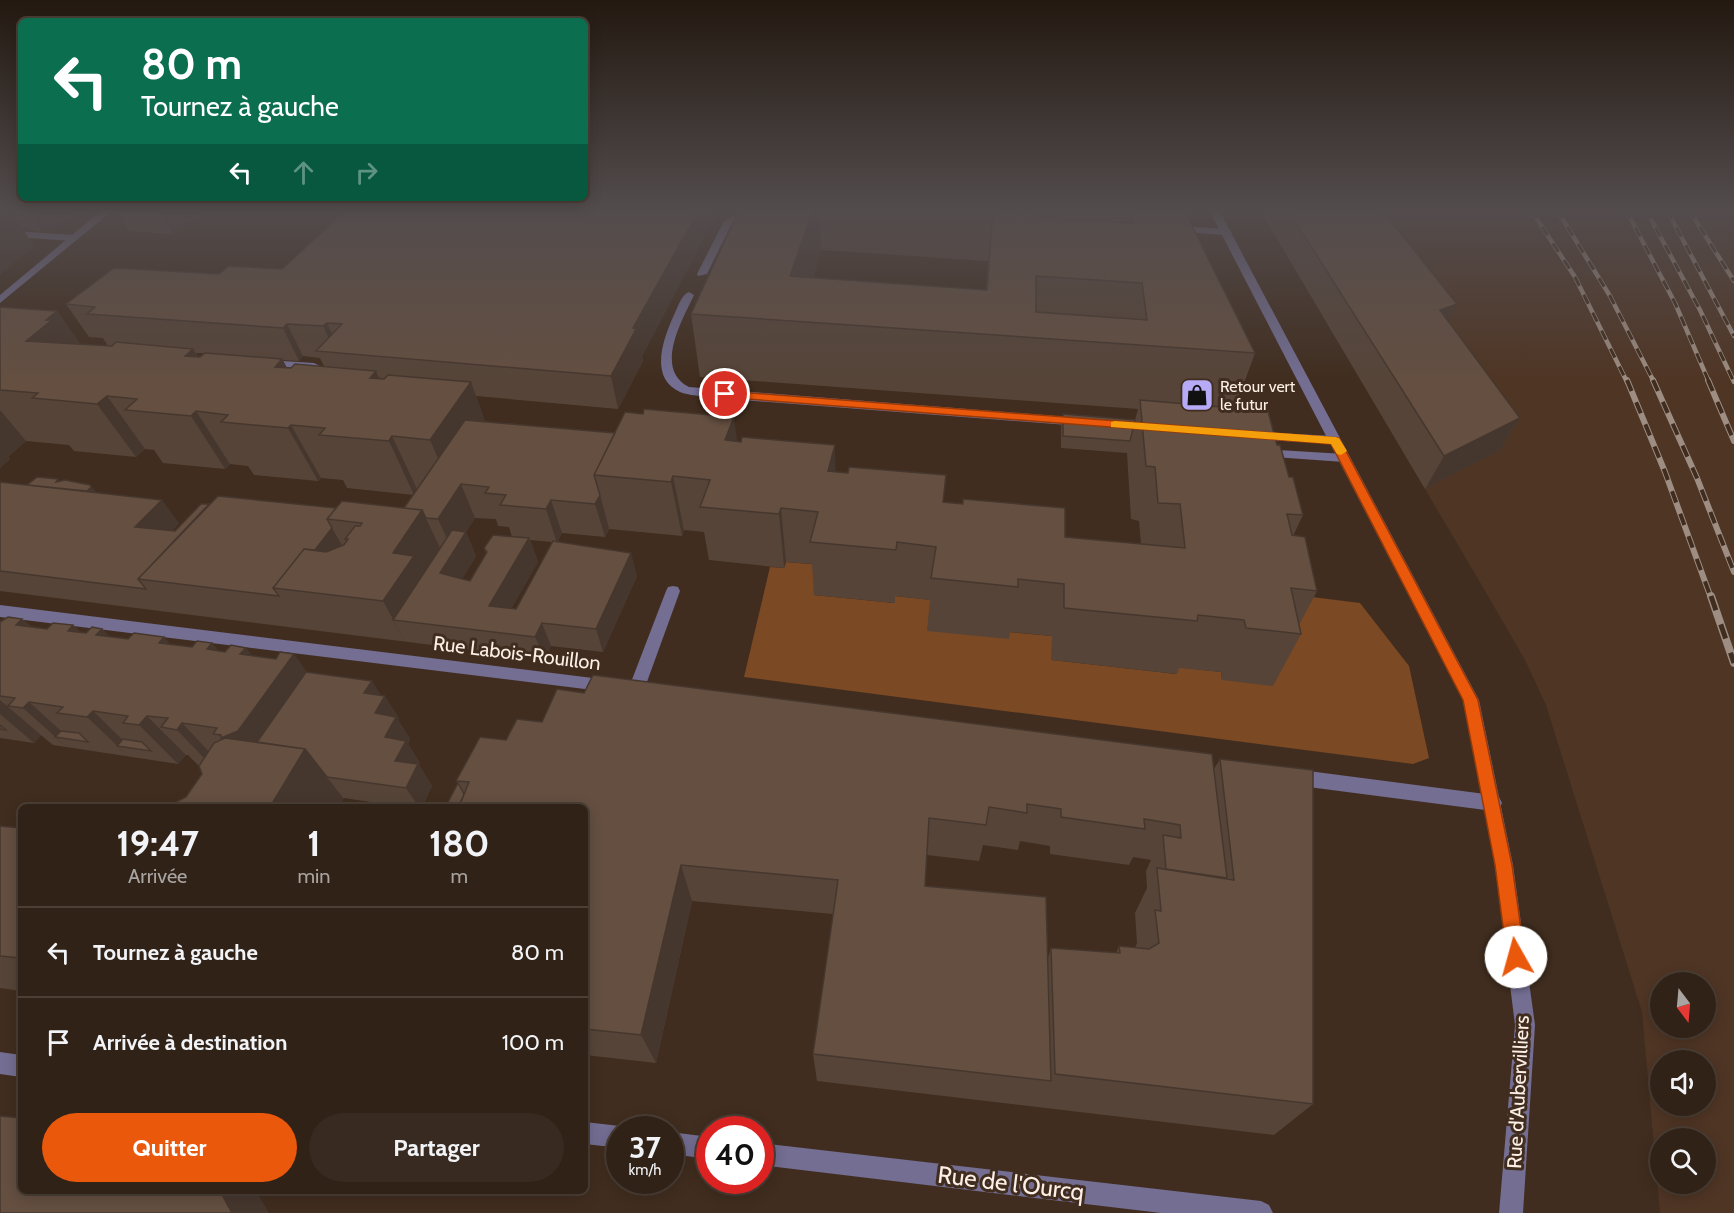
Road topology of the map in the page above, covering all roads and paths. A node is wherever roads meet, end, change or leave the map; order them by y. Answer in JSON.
{"nodes":[{"id":1,"x":40,"y":267,"type":"edge"},
{"id":2,"x":706,"y":267,"type":"edge"},
{"id":3,"x":1245,"y":267,"type":"edge"},
{"id":4,"x":702,"y":274,"type":"dead end"},
{"id":5,"x":689,"y":295,"type":"dead end"},
{"id":6,"x":0,"y":300,"type":"edge"},
{"id":7,"x":258,"y":363,"type":"edge"},
{"id":8,"x":317,"y":366,"type":"edge"},
{"id":9,"x":1089,"y":423,"type":"edge"},
{"id":10,"x":1240,"y":435,"type":"edge"},
{"id":11,"x":1335,"y":440,"type":"junction"},
{"id":12,"x":1253,"y":452,"type":"edge"},
{"id":13,"x":1344,"y":458,"type":"junction"},
{"id":14,"x":673,"y":591,"type":"dead end"},
{"id":15,"x":0,"y":611,"type":"edge"},
{"id":16,"x":1276,"y":774,"type":"edge"},
{"id":17,"x":1492,"y":803,"type":"junction"},
{"id":18,"x":0,"y":1063,"type":"edge"},
{"id":19,"x":18,"y":1066,"type":"edge"},
{"id":20,"x":588,"y":1133,"type":"edge"},
{"id":21,"x":606,"y":1135,"type":"edge"},
{"id":22,"x":774,"y":1156,"type":"edge"},
{"id":23,"x":1260,"y":1213,"type":"edge"},
{"id":24,"x":1511,"y":1213,"type":"edge"}],
"edges":[{"from":1,"to":6,"type":"street"},
{"from":2,"to":4,"type":"street"},
{"from":3,"to":11,"type":"street","name":"Rue d'Aubervilliers"},
{"from":5,"to":9,"type":"street"},
{"from":7,"to":8,"type":"street"},
{"from":10,"to":11,"type":"street"},
{"from":11,"to":13,"type":"street","name":"Rue d'Aubervilliers"},
{"from":12,"to":13,"type":"street"},
{"from":13,"to":17,"type":"street","name":"Rue d'Aubervilliers"},
{"from":14,"to":15,"type":"street","name":"Rue Labois-Rouillon"},
{"from":16,"to":17,"type":"street"},
{"from":17,"to":24,"type":"street","name":"Rue d'Aubervilliers"},
{"from":18,"to":19,"type":"street"},
{"from":20,"to":21,"type":"street"},
{"from":22,"to":23,"type":"street","name":"Rue de l'Ourcq"}]}
